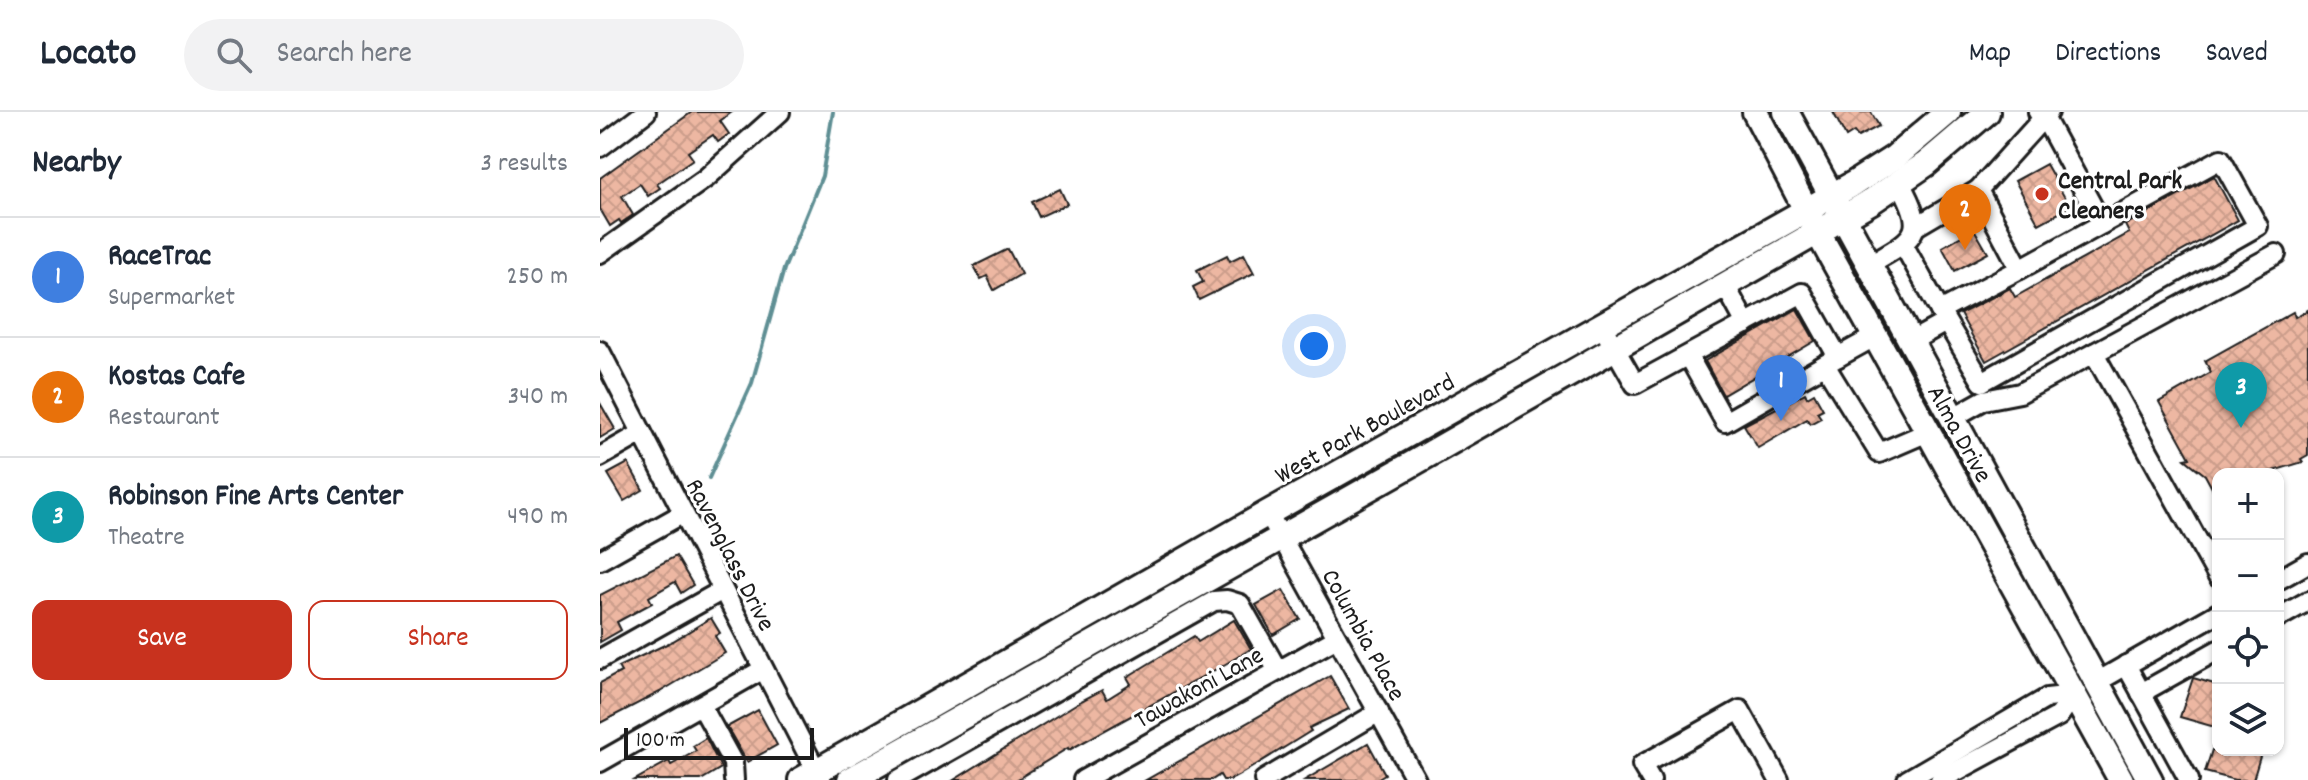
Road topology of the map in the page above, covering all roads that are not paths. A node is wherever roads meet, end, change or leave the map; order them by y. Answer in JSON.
{"nodes":[{"id":1,"x":646,"y":112,"type":"edge"},
{"id":2,"x":780,"y":112,"type":"edge"},
{"id":3,"x":1755,"y":112,"type":"edge"},
{"id":4,"x":1786,"y":112,"type":"edge"},
{"id":5,"x":1948,"y":112,"type":"edge"},
{"id":6,"x":1987,"y":112,"type":"edge"},
{"id":7,"x":2043,"y":114,"type":"edge"},
{"id":8,"x":600,"y":147,"type":"edge"},
{"id":9,"x":1900,"y":183,"type":"junction"},
{"id":10,"x":1978,"y":190,"type":"junction"},
{"id":11,"x":1837,"y":207,"type":"junction"},
{"id":12,"x":1812,"y":220,"type":"junction"},
{"id":13,"x":2102,"y":224,"type":"junction"},
{"id":14,"x":1915,"y":227,"type":"junction"},
{"id":15,"x":1903,"y":244,"type":"junction"},
{"id":16,"x":600,"y":253,"type":"edge"},
{"id":17,"x":2276,"y":254,"type":"dead end"},
{"id":18,"x":1868,"y":265,"type":"junction"},
{"id":19,"x":2020,"y":269,"type":"junction"},
{"id":20,"x":1725,"y":285,"type":"junction"},
{"id":21,"x":1943,"y":317,"type":"junction"},
{"id":22,"x":1746,"y":324,"type":"junction"},
{"id":23,"x":1602,"y":326,"type":"junction"},
{"id":24,"x":1876,"y":336,"type":"junction"},
{"id":25,"x":1910,"y":342,"type":"junction"},
{"id":26,"x":1614,"y":349,"type":"junction"},
{"id":27,"x":2094,"y":353,"type":"junction"},
{"id":28,"x":601,"y":355,"type":"edge"},
{"id":29,"x":1688,"y":356,"type":"junction"},
{"id":30,"x":1831,"y":361,"type":"junction"},
{"id":31,"x":1952,"y":418,"type":"junction"},
{"id":32,"x":1928,"y":432,"type":"junction"},
{"id":33,"x":642,"y":433,"type":"junction"},
{"id":34,"x":600,"y":457,"type":"edge"},
{"id":35,"x":1268,"y":513,"type":"junction"},
{"id":36,"x":682,"y":514,"type":"junction"},
{"id":37,"x":1281,"y":537,"type":"junction"},
{"id":38,"x":600,"y":560,"type":"edge"},
{"id":39,"x":2308,"y":563,"type":"edge"},
{"id":40,"x":2212,"y":566,"type":"edge"},
{"id":41,"x":2284,"y":577,"type":"edge"},
{"id":42,"x":721,"y":591,"type":"junction"},
{"id":43,"x":2308,"y":601,"type":"edge"},
{"id":44,"x":2284,"y":615,"type":"edge"},
{"id":45,"x":2212,"y":616,"type":"edge"},
{"id":46,"x":1337,"y":638,"type":"junction"},
{"id":47,"x":2212,"y":653,"type":"edge"},
{"id":48,"x":600,"y":659,"type":"edge"},
{"id":49,"x":2126,"y":665,"type":"junction"},
{"id":50,"x":762,"y":670,"type":"junction"},
{"id":51,"x":1278,"y":671,"type":"junction"},
{"id":52,"x":2097,"y":682,"type":"junction"},
{"id":53,"x":2141,"y":693,"type":"junction"},
{"id":54,"x":2074,"y":695,"type":"junction"},
{"id":55,"x":701,"y":705,"type":"junction"},
{"id":56,"x":1379,"y":712,"type":"junction"},
{"id":57,"x":600,"y":762,"type":"edge"},
{"id":58,"x":812,"y":777,"type":"edge"},
{"id":59,"x":1645,"y":778,"type":"edge"},
{"id":60,"x":734,"y":780,"type":"edge"},
{"id":61,"x":850,"y":780,"type":"edge"},
{"id":62,"x":898,"y":780,"type":"edge"},
{"id":63,"x":1083,"y":780,"type":"edge"},
{"id":64,"x":1264,"y":780,"type":"edge"},
{"id":65,"x":1417,"y":780,"type":"edge"},
{"id":66,"x":1779,"y":780,"type":"edge"},
{"id":67,"x":1907,"y":780,"type":"edge"},
{"id":68,"x":1940,"y":780,"type":"edge"},
{"id":69,"x":2121,"y":780,"type":"edge"},
{"id":70,"x":2150,"y":780,"type":"edge"},
{"id":71,"x":2189,"y":780,"type":"edge"}],
"edges":[{"from":1,"to":8,"type":"street"},
{"from":2,"to":16,"type":"street"},
{"from":3,"to":12,"type":"main road","name":"Alma Drive"},
{"from":4,"to":11,"type":"main road","name":"Alma Drive"},
{"from":5,"to":11,"type":"main road","name":"West Park Boulevard"},
{"from":6,"to":9,"type":"main road","name":"West Park Boulevard"},
{"from":7,"to":10,"type":"street"},
{"from":7,"to":13,"type":"street"},
{"from":9,"to":11,"type":"main road","name":"West Park Boulevard"},
{"from":9,"to":14,"type":"street"},
{"from":10,"to":14,"type":"street"},
{"from":10,"to":19,"type":"street"},
{"from":11,"to":12,"type":"main road","name":"West Park Boulevard"},
{"from":11,"to":18,"type":"main road","name":"Alma Drive"},
{"from":12,"to":20,"type":"main road","name":"West Park Boulevard"},
{"from":12,"to":23,"type":"main road","name":"West Park Boulevard"},
{"from":12,"to":24,"type":"main road","name":"Alma Drive"},
{"from":13,"to":19,"type":"street"},
{"from":13,"to":21,"type":"street"},
{"from":14,"to":15,"type":"street"},
{"from":15,"to":18,"type":"street"},
{"from":15,"to":21,"type":"street"},
{"from":17,"to":27,"type":"street"},
{"from":18,"to":25,"type":"main road","name":"Alma Drive"},
{"from":19,"to":21,"type":"street"},
{"from":20,"to":22,"type":"street"},
{"from":20,"to":26,"type":"main road","name":"West Park Boulevard"},
{"from":21,"to":25,"type":"street"},
{"from":22,"to":29,"type":"street"},
{"from":22,"to":30,"type":"street"},
{"from":23,"to":26,"type":"street"},
{"from":23,"to":35,"type":"main road","name":"West Park Boulevard"},
{"from":24,"to":30,"type":"street"},
{"from":24,"to":32,"type":"main road","name":"Alma Drive"},
{"from":25,"to":31,"type":"main road","name":"Alma Drive"},
{"from":26,"to":29,"type":"street"},
{"from":26,"to":37,"type":"main road","name":"West Park Boulevard"},
{"from":27,"to":31,"type":"street"},
{"from":27,"to":40,"type":"street"},
{"from":28,"to":33,"type":"street","name":"Ravenglass Drive"},
{"from":29,"to":30,"type":"street"},
{"from":30,"to":32,"type":"street"},
{"from":31,"to":32,"type":"main road"},
{"from":31,"to":52,"type":"main road","name":"Alma Drive"},
{"from":32,"to":54,"type":"main road","name":"Alma Drive"},
{"from":33,"to":34,"type":"street"},
{"from":33,"to":36,"type":"street","name":"Ravenglass Drive"},
{"from":35,"to":37,"type":"street","name":"Columbia Place"},
{"from":35,"to":58,"type":"main road","name":"West Park Boulevard"},
{"from":36,"to":38,"type":"street"},
{"from":36,"to":42,"type":"street","name":"Ravenglass Drive"},
{"from":37,"to":46,"type":"street","name":"Columbia Place"},
{"from":37,"to":61,"type":"main road","name":"West Park Boulevard"},
{"from":39,"to":41,"type":"street"},
{"from":42,"to":48,"type":"street"},
{"from":42,"to":50,"type":"street","name":"Ravenglass Drive"},
{"from":43,"to":44,"type":"street"},
{"from":45,"to":49,"type":"street"},
{"from":46,"to":51,"type":"street","name":"Tawakoni Lane"},
{"from":46,"to":56,"type":"street","name":"Columbia Place"},
{"from":47,"to":53,"type":"street"},
{"from":49,"to":52,"type":"street"},
{"from":49,"to":53,"type":"street"},
{"from":50,"to":55,"type":"street"},
{"from":50,"to":58,"type":"street","name":"Ravenglass Drive"},
{"from":51,"to":62,"type":"street"},
{"from":51,"to":63,"type":"street","name":"Tawakoni Lane"},
{"from":52,"to":54,"type":"main road"},
{"from":52,"to":70,"type":"main road","name":"Alma Drive"},
{"from":53,"to":71,"type":"street"},
{"from":54,"to":67,"type":"street"},
{"from":54,"to":68,"type":"street"},
{"from":54,"to":69,"type":"main road","name":"Alma Drive"},
{"from":55,"to":57,"type":"street"},
{"from":55,"to":60,"type":"street"},
{"from":56,"to":64,"type":"street"},
{"from":56,"to":65,"type":"street","name":"Columbia Place"},
{"from":59,"to":66,"type":"street"}]}
